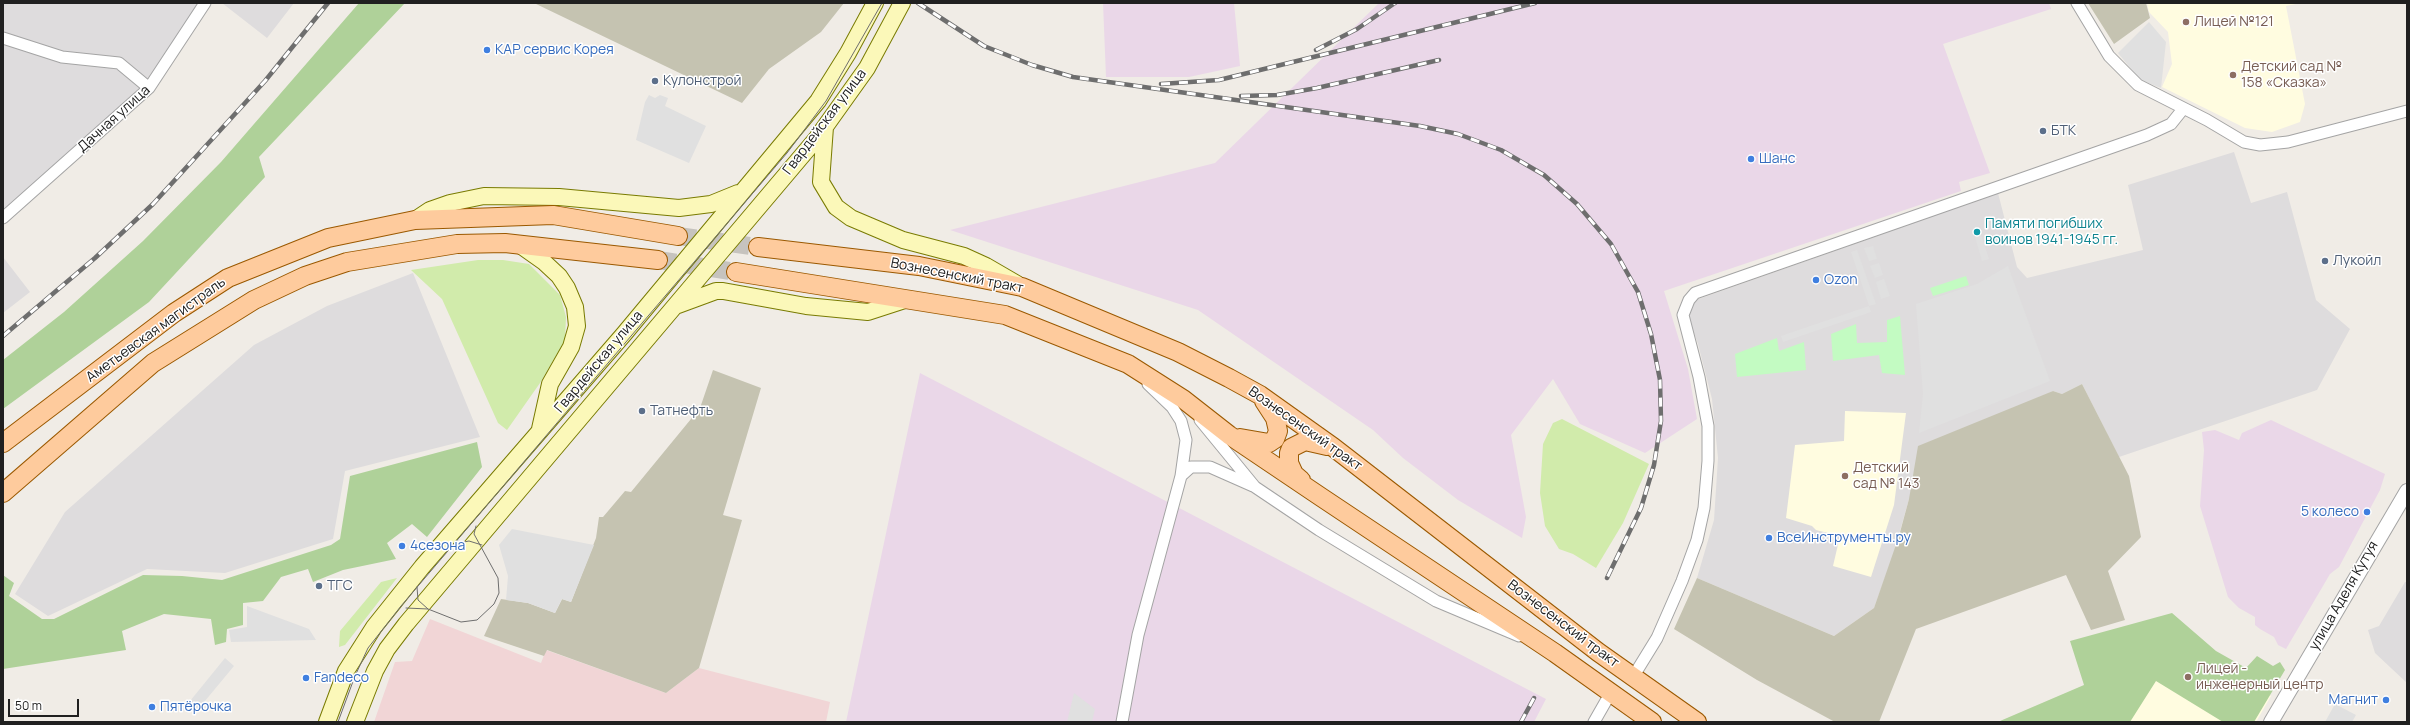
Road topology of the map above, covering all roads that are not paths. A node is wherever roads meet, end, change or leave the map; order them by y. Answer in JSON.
{"nodes":[{"id":1,"x":205,"y":3,"type":"edge"},
{"id":2,"x":875,"y":3,"type":"edge"},
{"id":3,"x":902,"y":3,"type":"edge"},
{"id":4,"x":2077,"y":3,"type":"edge"},
{"id":5,"x":3,"y":38,"type":"edge"},
{"id":6,"x":150,"y":88,"type":"junction"},
{"id":7,"x":2183,"y":109,"type":"junction"},
{"id":8,"x":2407,"y":111,"type":"edge"},
{"id":9,"x":825,"y":126,"type":"junction"},
{"id":10,"x":740,"y":193,"type":"junction"},
{"id":11,"x":3,"y":218,"type":"edge"},
{"id":12,"x":415,"y":220,"type":"junction"},
{"id":13,"x":678,"y":236,"type":"tunnel mouth"},
{"id":14,"x":520,"y":245,"type":"junction"},
{"id":15,"x":758,"y":247,"type":"tunnel mouth"},
{"id":16,"x":658,"y":260,"type":"tunnel mouth"},
{"id":17,"x":736,"y":272,"type":"tunnel mouth"},
{"id":18,"x":1022,"y":287,"type":"junction"},
{"id":19,"x":908,"y":299,"type":"junction"},
{"id":20,"x":676,"y":305,"type":"junction"},
{"id":21,"x":1128,"y":364,"type":"junction"},
{"id":22,"x":1260,"y":395,"type":"junction"},
{"id":23,"x":1183,"y":399,"type":"junction"},
{"id":24,"x":540,"y":431,"type":"junction"},
{"id":25,"x":1229,"y":435,"type":"junction"},
{"id":26,"x":3,"y":443,"type":"edge"},
{"id":27,"x":1333,"y":448,"type":"junction"},
{"id":28,"x":1181,"y":476,"type":"junction"},
{"id":29,"x":1255,"y":487,"type":"junction"},
{"id":30,"x":2407,"y":490,"type":"edge"},
{"id":31,"x":3,"y":493,"type":"edge"},
{"id":32,"x":1321,"y":498,"type":"junction"},
{"id":33,"x":1556,"y":653,"type":"junction"},
{"id":34,"x":1633,"y":677,"type":"junction"},
{"id":35,"x":1610,"y":694,"type":"junction"},
{"id":36,"x":1646,"y":719,"type":"edge"},
{"id":37,"x":327,"y":722,"type":"edge"},
{"id":38,"x":355,"y":722,"type":"edge"},
{"id":39,"x":1122,"y":722,"type":"edge"},
{"id":40,"x":1594,"y":722,"type":"edge"},
{"id":41,"x":1697,"y":722,"type":"edge"},
{"id":42,"x":2271,"y":722,"type":"edge"}],
"edges":[{"from":1,"to":6,"type":"street","name":"Дачная улица"},
{"from":2,"to":10,"type":"main road","name":"Гвардейская улица"},
{"from":3,"to":9,"type":"main road","name":"Гвардейская улица"},
{"from":4,"to":7,"type":"street"},
{"from":5,"to":6,"type":"street"},
{"from":6,"to":11,"type":"street","name":"Дачная улица"},
{"from":7,"to":8,"type":"street"},
{"from":7,"to":34,"type":"street"},
{"from":9,"to":18,"type":"main road"},
{"from":9,"to":20,"type":"main road","name":"Гвардейская улица"},
{"from":10,"to":12,"type":"main road"},
{"from":10,"to":24,"type":"main road","name":"Гвардейская улица"},
{"from":12,"to":13,"type":"main road","name":"Аметьевская магистраль"},
{"from":12,"to":26,"type":"main road","name":"Аметьевская магистраль"},
{"from":14,"to":16,"type":"main road","name":"Аметьевская магистраль"},
{"from":14,"to":24,"type":"main road"},
{"from":14,"to":31,"type":"main road","name":"Аметьевская магистраль"},
{"from":15,"to":18,"type":"main road","name":"Вознесенский тракт"},
{"from":17,"to":19,"type":"main road","name":"Вознесенский тракт"},
{"from":18,"to":22,"type":"main road","name":"Вознесенский тракт"},
{"from":19,"to":20,"type":"main road"},
{"from":19,"to":21,"type":"main road","name":"Вознесенский тракт"},
{"from":20,"to":38,"type":"main road","name":"Гвардейская улица"},
{"from":21,"to":23,"type":"main road","name":"Вознесенский тракт"},
{"from":21,"to":28,"type":"street"},
{"from":22,"to":25,"type":"main road"},
{"from":22,"to":27,"type":"main road","name":"Вознесенский тракт"},
{"from":23,"to":25,"type":"main road","name":"Вознесенский тракт"},
{"from":23,"to":29,"type":"street"},
{"from":24,"to":37,"type":"main road","name":"Гвардейская улица"},
{"from":25,"to":32,"type":"main road","name":"Вознесенский тракт"},
{"from":27,"to":32,"type":"main road"},
{"from":27,"to":34,"type":"main road","name":"Вознесенский тракт"},
{"from":28,"to":29,"type":"street"},
{"from":28,"to":39,"type":"street"},
{"from":29,"to":33,"type":"street"},
{"from":30,"to":42,"type":"street","name":"улица Аделя Кутуя"},
{"from":32,"to":33,"type":"main road","name":"Вознесенский тракт"},
{"from":33,"to":35,"type":"main road","name":"Вознесенский тракт"},
{"from":34,"to":41,"type":"main road","name":"Вознесенский тракт"},
{"from":35,"to":36,"type":"main road","name":"Вознесенский тракт"},
{"from":35,"to":40,"type":"street"}]}
